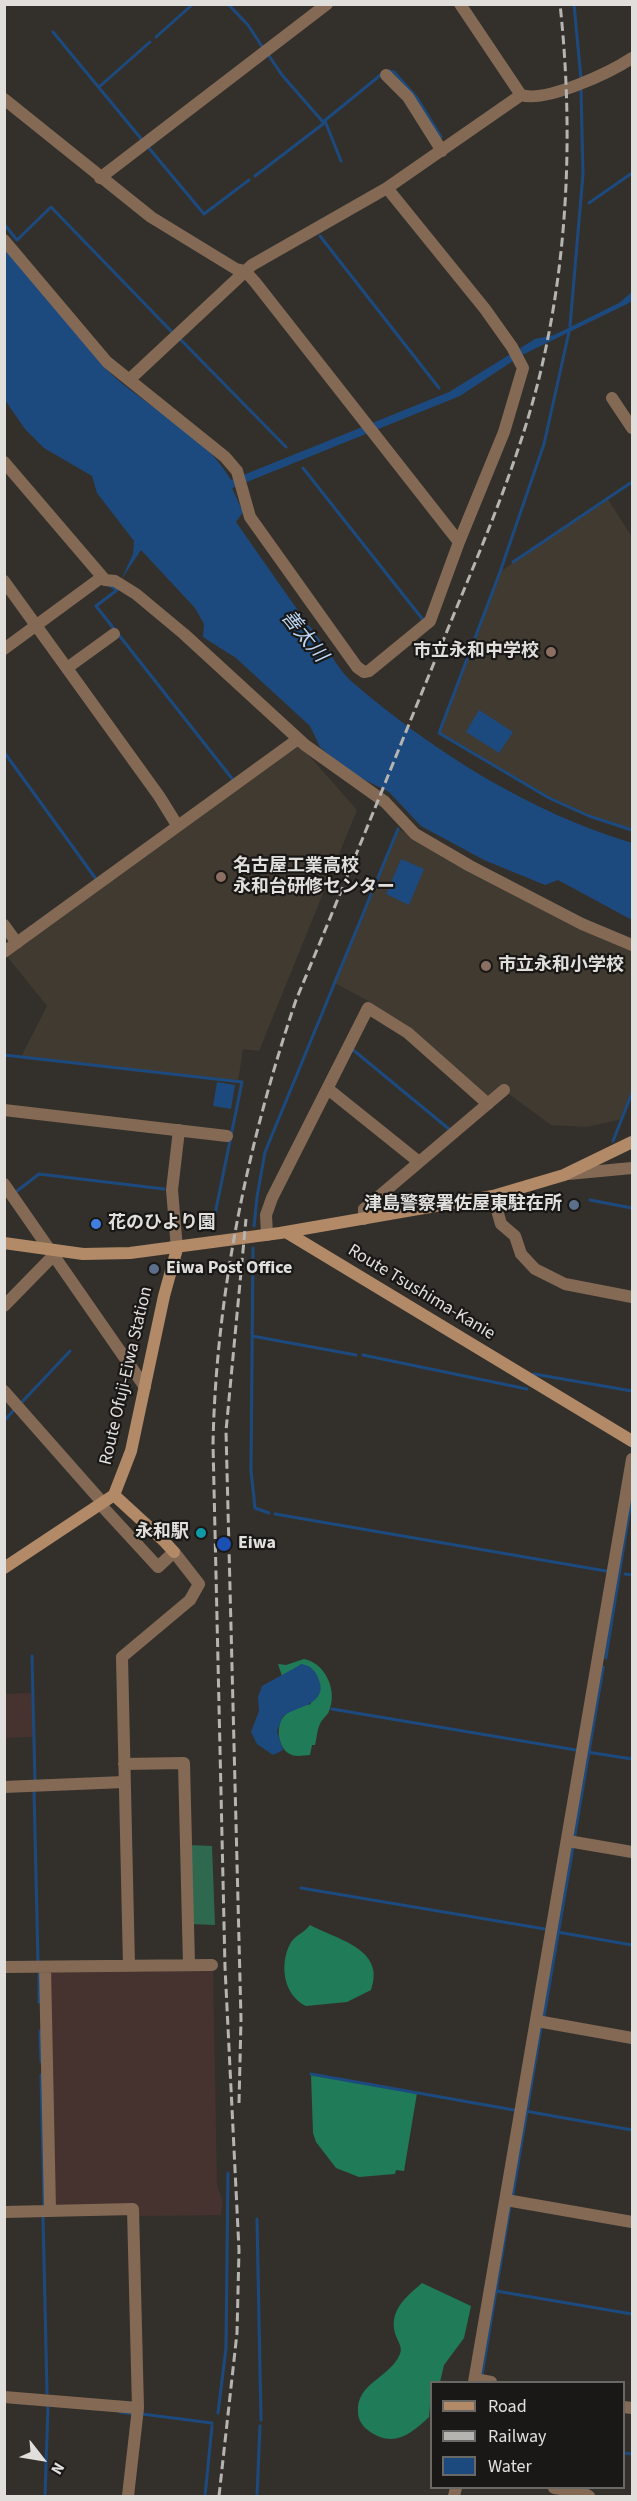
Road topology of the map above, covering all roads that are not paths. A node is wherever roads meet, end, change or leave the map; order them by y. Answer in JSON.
{"nodes":[{"id":1,"x":327,"y":4,"type":"edge"},
{"id":2,"x":460,"y":4,"type":"edge"},
{"id":3,"x":633,"y":58,"type":"edge"},
{"id":4,"x":386,"y":75,"type":"dead end"},
{"id":5,"x":521,"y":95,"type":"junction"},
{"id":6,"x":4,"y":99,"type":"edge"},
{"id":7,"x":442,"y":151,"type":"junction"},
{"id":8,"x":100,"y":178,"type":"junction"},
{"id":9,"x":387,"y":188,"type":"junction"},
{"id":10,"x":4,"y":240,"type":"edge"},
{"id":11,"x":245,"y":271,"type":"junction"},
{"id":12,"x":130,"y":379,"type":"junction"},
{"id":13,"x":612,"y":398,"type":"dead end"},
{"id":14,"x":633,"y":428,"type":"edge"},
{"id":15,"x":4,"y":462,"type":"edge"},
{"id":16,"x":459,"y":542,"type":"junction"},
{"id":17,"x":102,"y":577,"type":"junction"},
{"id":18,"x":4,"y":581,"type":"edge"},
{"id":19,"x":37,"y":626,"type":"junction"},
{"id":20,"x":114,"y":634,"type":"dead end"},
{"id":21,"x":4,"y":649,"type":"edge"},
{"id":22,"x":67,"y":668,"type":"junction"},
{"id":23,"x":298,"y":738,"type":"junction"},
{"id":24,"x":177,"y":825,"type":"junction"},
{"id":25,"x":4,"y":925,"type":"edge"},
{"id":26,"x":17,"y":943,"type":"junction"},
{"id":27,"x":633,"y":945,"type":"edge"},
{"id":28,"x":4,"y":952,"type":"edge"},
{"id":29,"x":328,"y":1089,"type":"junction"},
{"id":30,"x":504,"y":1090,"type":"dead end"},
{"id":31,"x":488,"y":1104,"type":"junction"},
{"id":32,"x":4,"y":1110,"type":"edge"},
{"id":33,"x":179,"y":1130,"type":"junction"},
{"id":34,"x":227,"y":1136,"type":"dead end"},
{"id":35,"x":633,"y":1142,"type":"edge"},
{"id":36,"x":419,"y":1162,"type":"junction"},
{"id":37,"x":633,"y":1168,"type":"edge"},
{"id":38,"x":564,"y":1175,"type":"junction"},
{"id":39,"x":4,"y":1184,"type":"edge"},
{"id":40,"x":493,"y":1196,"type":"junction"},
{"id":41,"x":364,"y":1219,"type":"junction"},
{"id":42,"x":286,"y":1232,"type":"junction"},
{"id":43,"x":267,"y":1235,"type":"junction"},
{"id":44,"x":4,"y":1242,"type":"edge"},
{"id":45,"x":177,"y":1249,"type":"junction"},
{"id":46,"x":52,"y":1253,"type":"junction"},
{"id":47,"x":633,"y":1297,"type":"edge"},
{"id":48,"x":4,"y":1306,"type":"edge"},
{"id":49,"x":145,"y":1387,"type":"junction"},
{"id":50,"x":4,"y":1391,"type":"edge"},
{"id":51,"x":633,"y":1441,"type":"edge"},
{"id":52,"x":633,"y":1459,"type":"edge"},
{"id":53,"x":114,"y":1495,"type":"junction"},
{"id":54,"x":101,"y":1503,"type":"junction"},
{"id":55,"x":174,"y":1552,"type":"junction"},
{"id":56,"x":4,"y":1568,"type":"edge"},
{"id":57,"x":124,"y":1764,"type":"junction"},
{"id":58,"x":124,"y":1782,"type":"junction"},
{"id":59,"x":4,"y":1788,"type":"edge"},
{"id":60,"x":568,"y":1841,"type":"junction"},
{"id":61,"x":633,"y":1852,"type":"edge"},
{"id":62,"x":189,"y":1965,"type":"junction"},
{"id":63,"x":212,"y":1965,"type":"dead end"},
{"id":64,"x":45,"y":1966,"type":"junction"},
{"id":65,"x":129,"y":1966,"type":"junction"},
{"id":66,"x":4,"y":1967,"type":"edge"},
{"id":67,"x":537,"y":2021,"type":"junction"},
{"id":68,"x":633,"y":2038,"type":"edge"},
{"id":69,"x":506,"y":2200,"type":"junction"},
{"id":70,"x":50,"y":2210,"type":"junction"},
{"id":71,"x":4,"y":2212,"type":"edge"},
{"id":72,"x":633,"y":2222,"type":"edge"},
{"id":73,"x":474,"y":2381,"type":"edge"},
{"id":74,"x":4,"y":2397,"type":"edge"},
{"id":75,"x":138,"y":2408,"type":"junction"},
{"id":76,"x":565,"y":2489,"type":"edge"},
{"id":77,"x":128,"y":2496,"type":"edge"},
{"id":78,"x":589,"y":2496,"type":"edge"}],
"edges":[{"from":1,"to":8,"type":"street"},
{"from":2,"to":5,"type":"street"},
{"from":3,"to":5,"type":"street"},
{"from":4,"to":7,"type":"street"},
{"from":5,"to":7,"type":"street"},
{"from":6,"to":8,"type":"street"},
{"from":7,"to":9,"type":"street"},
{"from":8,"to":11,"type":"street"},
{"from":9,"to":11,"type":"street"},
{"from":9,"to":16,"type":"street"},
{"from":10,"to":12,"type":"street"},
{"from":11,"to":12,"type":"street"},
{"from":11,"to":16,"type":"street"},
{"from":12,"to":16,"type":"street"},
{"from":13,"to":14,"type":"street"},
{"from":15,"to":17,"type":"street"},
{"from":17,"to":19,"type":"street"},
{"from":17,"to":23,"type":"street"},
{"from":18,"to":19,"type":"street"},
{"from":19,"to":21,"type":"street"},
{"from":19,"to":22,"type":"street"},
{"from":20,"to":22,"type":"street"},
{"from":22,"to":24,"type":"street"},
{"from":23,"to":24,"type":"street"},
{"from":23,"to":27,"type":"street"},
{"from":24,"to":26,"type":"street"},
{"from":25,"to":26,"type":"street"},
{"from":26,"to":28,"type":"street"},
{"from":29,"to":31,"type":"street"},
{"from":29,"to":36,"type":"street"},
{"from":29,"to":43,"type":"street"},
{"from":30,"to":31,"type":"street"},
{"from":31,"to":36,"type":"street"},
{"from":32,"to":33,"type":"street"},
{"from":33,"to":34,"type":"street"},
{"from":33,"to":45,"type":"street"},
{"from":35,"to":38,"type":"main road"},
{"from":36,"to":41,"type":"street"},
{"from":37,"to":38,"type":"street"},
{"from":38,"to":40,"type":"main road"},
{"from":39,"to":46,"type":"street"},
{"from":40,"to":41,"type":"main road"},
{"from":40,"to":47,"type":"street"},
{"from":41,"to":42,"type":"main road"},
{"from":42,"to":43,"type":"main road"},
{"from":42,"to":51,"type":"main road","name":"Route Tsushima-Kanie"},
{"from":43,"to":45,"type":"main road"},
{"from":44,"to":46,"type":"main road"},
{"from":45,"to":46,"type":"main road"},
{"from":45,"to":49,"type":"main road","name":"Route Ofuji-Eiwa Station"},
{"from":46,"to":48,"type":"street"},
{"from":46,"to":49,"type":"street"},
{"from":49,"to":53,"type":"main road","name":"Route Ofuji-Eiwa Station"},
{"from":50,"to":54,"type":"street"},
{"from":52,"to":60,"type":"street"},
{"from":53,"to":54,"type":"main road"},
{"from":53,"to":55,"type":"main road"},
{"from":54,"to":55,"type":"street"},
{"from":54,"to":56,"type":"main road"},
{"from":55,"to":57,"type":"street"},
{"from":57,"to":58,"type":"street"},
{"from":57,"to":62,"type":"street"},
{"from":58,"to":59,"type":"street"},
{"from":58,"to":65,"type":"street"},
{"from":60,"to":61,"type":"street"},
{"from":60,"to":67,"type":"street"},
{"from":62,"to":63,"type":"street"},
{"from":62,"to":65,"type":"street"},
{"from":64,"to":65,"type":"street"},
{"from":64,"to":66,"type":"street"},
{"from":64,"to":70,"type":"street"},
{"from":67,"to":68,"type":"street"},
{"from":67,"to":69,"type":"street"},
{"from":69,"to":72,"type":"street"},
{"from":69,"to":73,"type":"street"},
{"from":70,"to":71,"type":"street"},
{"from":70,"to":75,"type":"street"},
{"from":74,"to":75,"type":"street"},
{"from":75,"to":77,"type":"street"},
{"from":76,"to":78,"type":"street"}]}
